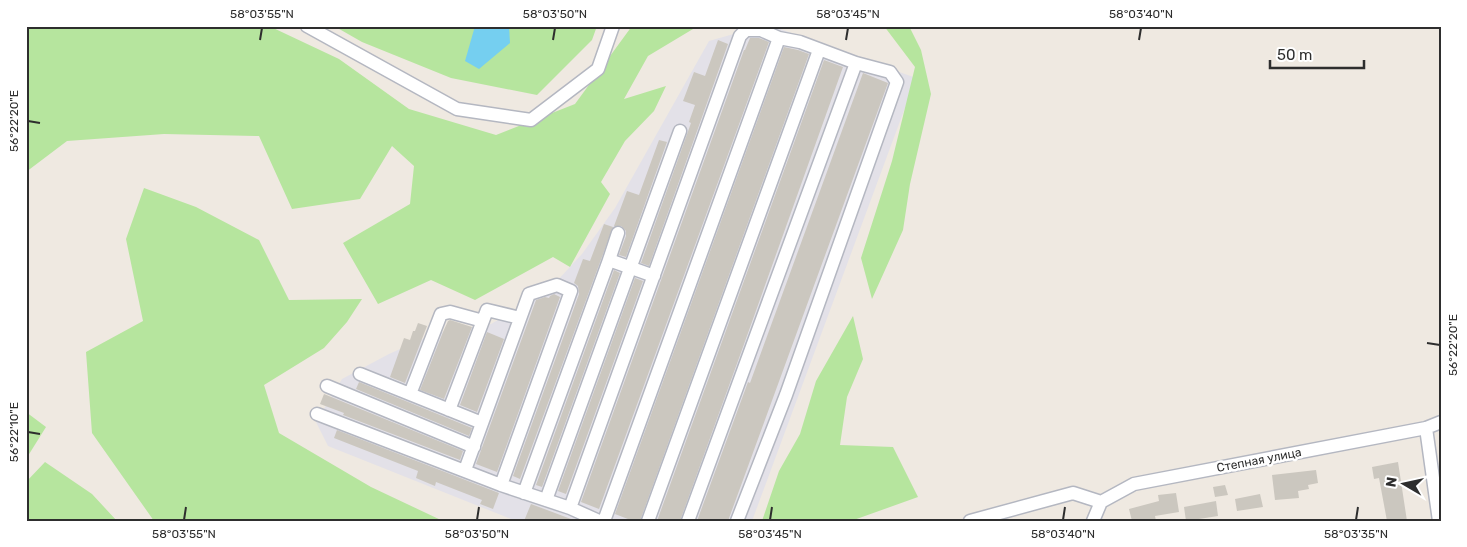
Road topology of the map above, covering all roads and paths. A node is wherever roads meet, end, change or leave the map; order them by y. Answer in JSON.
{"nodes":[{"id":1,"x":307,"y":26,"type":"edge"},
{"id":2,"x":613,"y":26,"type":"edge"},
{"id":3,"x":779,"y":38,"type":"junction"},
{"id":4,"x":819,"y":50,"type":"junction"},
{"id":5,"x":856,"y":63,"type":"junction"},
{"id":6,"x":680,"y":131,"type":"dead end"},
{"id":7,"x":618,"y":233,"type":"dead end"},
{"id":8,"x":609,"y":260,"type":"junction"},
{"id":9,"x":630,"y":267,"type":"junction"},
{"id":10,"x":654,"y":276,"type":"junction"},
{"id":11,"x":520,"y":318,"type":"junction"},
{"id":12,"x":483,"y":321,"type":"junction"},
{"id":13,"x":360,"y":374,"type":"dead end"},
{"id":14,"x":327,"y":386,"type":"dead end"},
{"id":15,"x":410,"y":394,"type":"junction"},
{"id":16,"x":449,"y":410,"type":"junction"},
{"id":17,"x":317,"y":414,"type":"dead end"},
{"id":18,"x":1441,"y":422,"type":"edge"},
{"id":19,"x":482,"y":423,"type":"junction"},
{"id":20,"x":1426,"y":428,"type":"junction"},
{"id":21,"x":474,"y":447,"type":"junction"},
{"id":22,"x":465,"y":470,"type":"junction"},
{"id":23,"x":501,"y":484,"type":"junction"},
{"id":24,"x":524,"y":493,"type":"junction"},
{"id":25,"x":546,"y":500,"type":"junction"},
{"id":26,"x":1101,"y":502,"type":"junction"},
{"id":27,"x":570,"y":508,"type":"junction"},
{"id":28,"x":599,"y":521,"type":"edge"},
{"id":29,"x":604,"y":521,"type":"edge"},
{"id":30,"x":648,"y":521,"type":"edge"},
{"id":31,"x":688,"y":521,"type":"edge"},
{"id":32,"x":737,"y":521,"type":"edge"},
{"id":33,"x":970,"y":521,"type":"edge"},
{"id":34,"x":1094,"y":521,"type":"edge"},
{"id":35,"x":1439,"y":521,"type":"edge"}],
"edges":[{"from":1,"to":2,"type":"street"},
{"from":3,"to":4,"type":"street"},
{"from":3,"to":10,"type":"street"},
{"from":3,"to":29,"type":"street"},
{"from":4,"to":5,"type":"street"},
{"from":4,"to":30,"type":"street"},
{"from":5,"to":31,"type":"street"},
{"from":5,"to":32,"type":"street"},
{"from":6,"to":9,"type":"street"},
{"from":7,"to":8,"type":"street"},
{"from":8,"to":9,"type":"street"},
{"from":8,"to":24,"type":"street"},
{"from":9,"to":10,"type":"street"},
{"from":9,"to":25,"type":"street"},
{"from":10,"to":27,"type":"street"},
{"from":11,"to":12,"type":"street"},
{"from":11,"to":19,"type":"street"},
{"from":11,"to":23,"type":"street"},
{"from":12,"to":15,"type":"street"},
{"from":12,"to":16,"type":"street"},
{"from":13,"to":15,"type":"street"},
{"from":14,"to":21,"type":"street"},
{"from":15,"to":16,"type":"street"},
{"from":16,"to":19,"type":"street"},
{"from":17,"to":22,"type":"street"},
{"from":18,"to":20,"type":"street","name":"Степная улица"},
{"from":19,"to":21,"type":"street"},
{"from":20,"to":26,"type":"street","name":"Степная улица"},
{"from":20,"to":35,"type":"street"},
{"from":21,"to":22,"type":"street"},
{"from":22,"to":23,"type":"street"},
{"from":23,"to":24,"type":"street"},
{"from":24,"to":25,"type":"street"},
{"from":25,"to":27,"type":"street"},
{"from":26,"to":33,"type":"street"},
{"from":26,"to":34,"type":"street"},
{"from":27,"to":28,"type":"street"}]}
